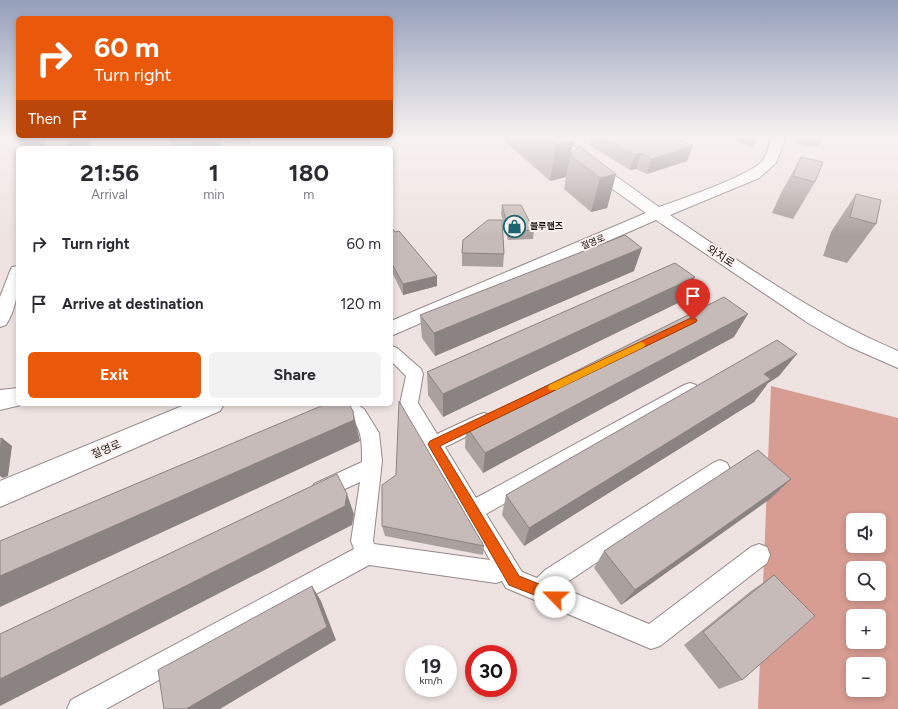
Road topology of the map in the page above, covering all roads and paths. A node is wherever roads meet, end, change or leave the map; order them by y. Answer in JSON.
{"nodes":[{"id":1,"x":597,"y":170,"type":"edge"},
{"id":2,"x":760,"y":170,"type":"edge"},
{"id":3,"x":657,"y":214,"type":"junction"},
{"id":4,"x":16,"y":277,"type":"edge"},
{"id":5,"x":0,"y":321,"type":"edge"},
{"id":6,"x":396,"y":325,"type":"edge"},
{"id":7,"x":393,"y":354,"type":"edge"},
{"id":8,"x":898,"y":360,"type":"edge"},
{"id":9,"x":701,"y":384,"type":"edge"},
{"id":10,"x":16,"y":397,"type":"edge"},
{"id":11,"x":0,"y":400,"type":"edge"},
{"id":12,"x":207,"y":406,"type":"edge"},
{"id":13,"x":345,"y":406,"type":"edge"},
{"id":14,"x":498,"y":413,"type":"edge"},
{"id":15,"x":434,"y":444,"type":"junction"},
{"id":16,"x":371,"y":467,"type":"junction"},
{"id":17,"x":720,"y":469,"type":"dead end"},
{"id":18,"x":0,"y":494,"type":"edge"},
{"id":19,"x":307,"y":498,"type":"edge"},
{"id":20,"x":473,"y":510,"type":"junction"},
{"id":21,"x":367,"y":554,"type":"junction"},
{"id":22,"x":759,"y":555,"type":"dead end"},
{"id":23,"x":506,"y":567,"type":"junction"},
{"id":24,"x":541,"y":591,"type":"junction"},
{"id":25,"x":80,"y":709,"type":"edge"}],
"edges":[{"from":1,"to":3,"type":"main road","name":"와치로"},
{"from":2,"to":3,"type":"main road","name":"절영로"},
{"from":3,"to":6,"type":"main road","name":"절영로"},
{"from":3,"to":8,"type":"main road","name":"와치로"},
{"from":4,"to":5,"type":"street"},
{"from":7,"to":15,"type":"street"},
{"from":9,"to":20,"type":"street"},
{"from":10,"to":11,"type":"main road"},
{"from":12,"to":18,"type":"main road","name":"절영로"},
{"from":13,"to":16,"type":"street"},
{"from":14,"to":15,"type":"street"},
{"from":15,"to":20,"type":"street"},
{"from":16,"to":19,"type":"street"},
{"from":16,"to":21,"type":"street"},
{"from":17,"to":24,"type":"street"},
{"from":20,"to":23,"type":"street"},
{"from":21,"to":23,"type":"street"},
{"from":21,"to":25,"type":"street"},
{"from":22,"to":24,"type":"street"},
{"from":23,"to":24,"type":"street"}]}
